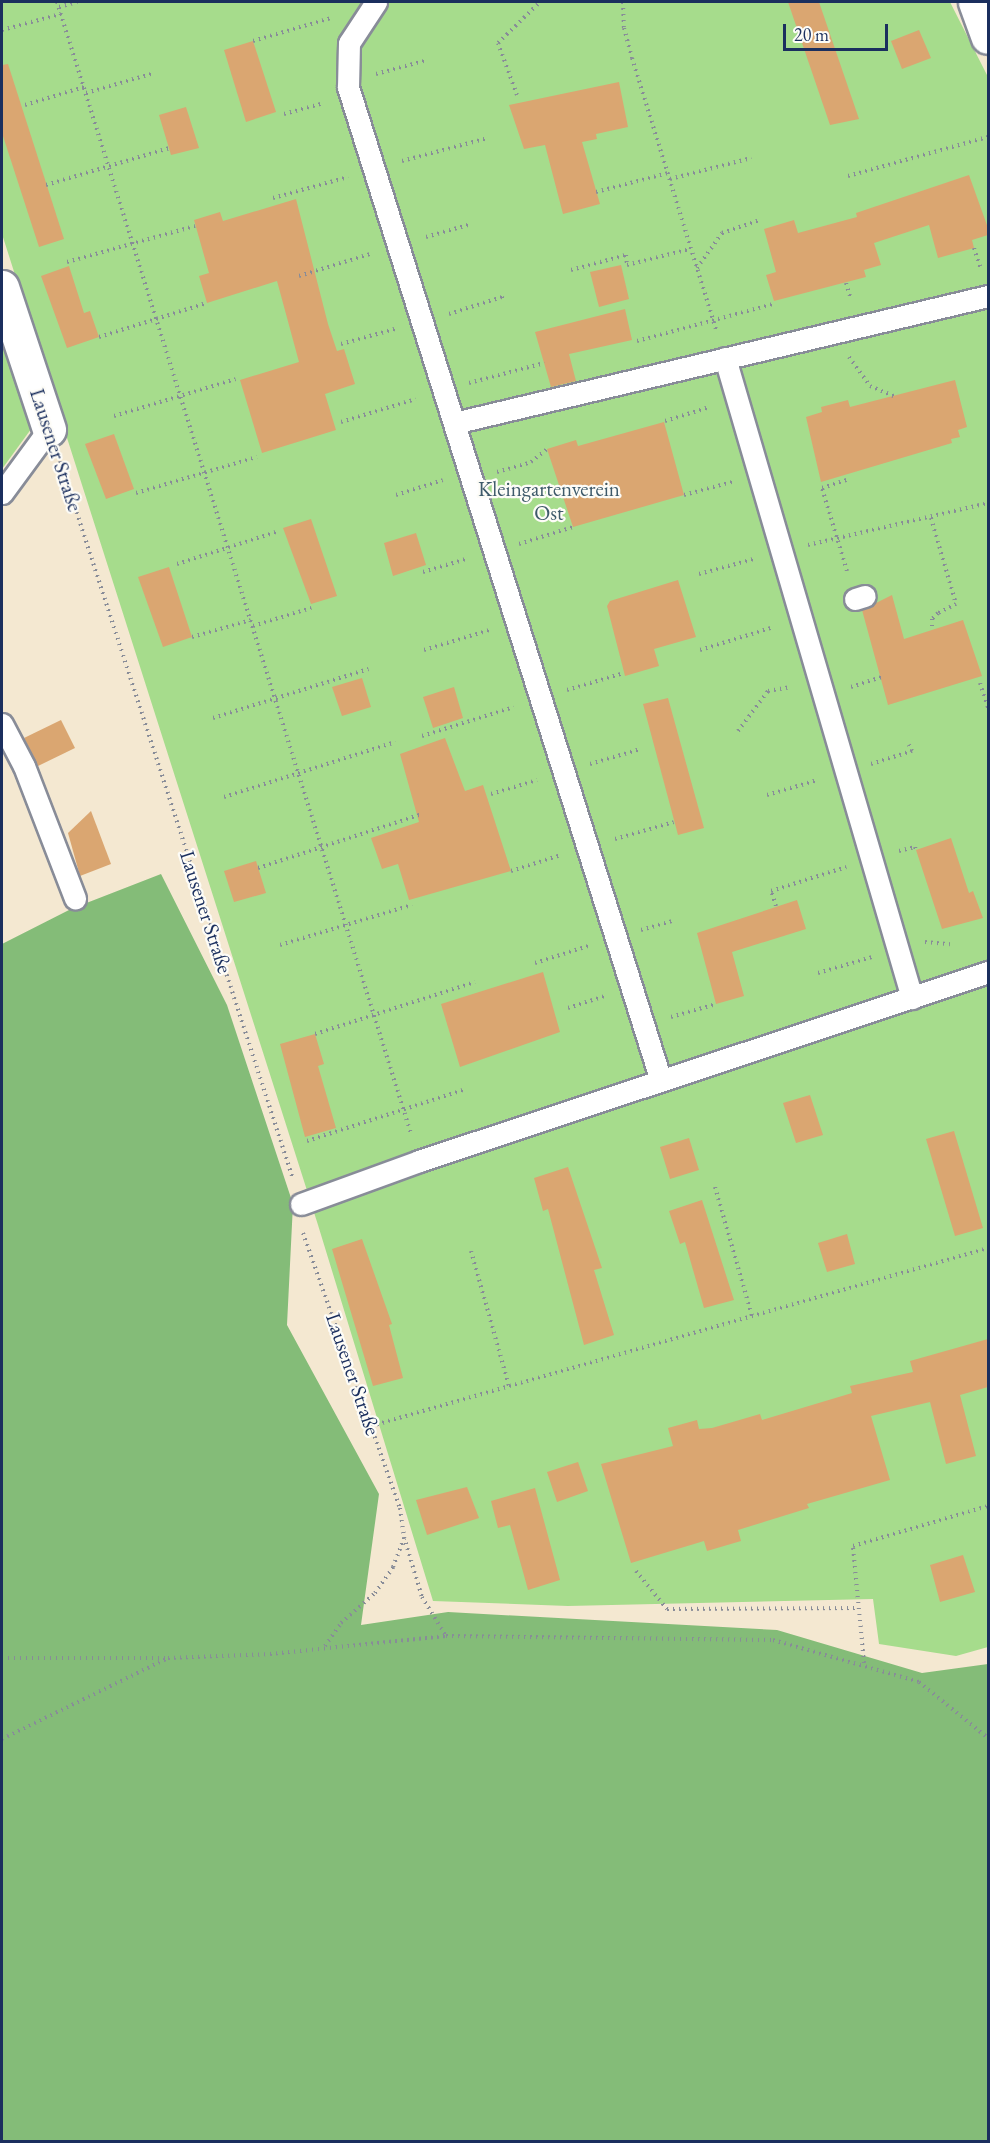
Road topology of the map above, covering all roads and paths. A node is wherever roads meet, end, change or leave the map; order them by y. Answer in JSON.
{"nodes":[{"id":1,"x":57,"y":2,"type":"edge"},
{"id":2,"x":77,"y":2,"type":"edge"},
{"id":3,"x":540,"y":2,"type":"edge"},
{"id":4,"x":623,"y":2,"type":"edge"},
{"id":5,"x":975,"y":2,"type":"edge"},
{"id":6,"x":59,"y":7,"type":"junction"},
{"id":7,"x":370,"y":10,"type":"edge"},
{"id":8,"x":61,"y":14,"type":"junction"},
{"id":9,"x":2,"y":30,"type":"edge"},
{"id":10,"x":988,"y":37,"type":"edge"},
{"id":11,"x":253,"y":41,"type":"dead end"},
{"id":12,"x":424,"y":61,"type":"dead end"},
{"id":13,"x":151,"y":74,"type":"dead end"},
{"id":14,"x":84,"y":87,"type":"junction"},
{"id":15,"x":349,"y":88,"type":"junction"},
{"id":16,"x":86,"y":93,"type":"junction"},
{"id":17,"x":516,"y":95,"type":"dead end"},
{"id":18,"x":24,"y":105,"type":"dead end"},
{"id":19,"x":284,"y":114,"type":"dead end"},
{"id":20,"x":988,"y":137,"type":"edge"},
{"id":21,"x":488,"y":138,"type":"dead end"},
{"id":22,"x":169,"y":148,"type":"dead end"},
{"id":23,"x":751,"y":158,"type":"dead end"},
{"id":24,"x":109,"y":167,"type":"junction"},
{"id":25,"x":374,"y":169,"type":"junction"},
{"id":26,"x":668,"y":173,"type":"junction"},
{"id":27,"x":848,"y":176,"type":"dead end"},
{"id":28,"x":670,"y":179,"type":"junction"},
{"id":29,"x":46,"y":185,"type":"dead end"},
{"id":30,"x":596,"y":192,"type":"dead end"},
{"id":31,"x":273,"y":198,"type":"dead end"},
{"id":32,"x":759,"y":220,"type":"dead end"},
{"id":33,"x":471,"y":224,"type":"dead end"},
{"id":34,"x":195,"y":226,"type":"dead end"},
{"id":35,"x":133,"y":244,"type":"junction"},
{"id":36,"x":398,"y":246,"type":"junction"},
{"id":37,"x":690,"y":249,"type":"junction"},
{"id":38,"x":67,"y":262,"type":"dead end"},
{"id":39,"x":697,"y":268,"type":"junction"},
{"id":40,"x":571,"y":270,"type":"dead end"},
{"id":41,"x":299,"y":276,"type":"dead end"},
{"id":42,"x":2,"y":287,"type":"edge"},
{"id":43,"x":988,"y":296,"type":"edge"},
{"id":44,"x":207,"y":303,"type":"dead end"},
{"id":45,"x":773,"y":304,"type":"dead end"},
{"id":46,"x":156,"y":318,"type":"junction"},
{"id":47,"x":713,"y":320,"type":"junction"},
{"id":48,"x":841,"y":330,"type":"junction"},
{"id":49,"x":99,"y":337,"type":"dead end"},
{"id":50,"x":637,"y":341,"type":"dead end"},
{"id":51,"x":725,"y":358,"type":"junction"},
{"id":52,"x":236,"y":379,"type":"dead end"},
{"id":53,"x":180,"y":395,"type":"junction"},
{"id":54,"x":894,"y":396,"type":"dead end"},
{"id":55,"x":737,"y":399,"type":"junction"},
{"id":56,"x":114,"y":416,"type":"dead end"},
{"id":57,"x":665,"y":421,"type":"dead end"},
{"id":58,"x":454,"y":423,"type":"junction"},
{"id":59,"x":49,"y":429,"type":"junction"},
{"id":60,"x":547,"y":449,"type":"dead end"},
{"id":61,"x":257,"y":457,"type":"dead end"},
{"id":62,"x":205,"y":472,"type":"junction"},
{"id":63,"x":759,"y":475,"type":"junction"},
{"id":64,"x":471,"y":476,"type":"junction"},
{"id":65,"x":847,"y":480,"type":"dead end"},
{"id":66,"x":2,"y":493,"type":"edge"},
{"id":67,"x":136,"y":493,"type":"dead end"},
{"id":68,"x":396,"y":495,"type":"dead end"},
{"id":69,"x":684,"y":495,"type":"dead end"},
{"id":70,"x":988,"y":503,"type":"edge"},
{"id":71,"x":931,"y":518,"type":"junction"},
{"id":72,"x":279,"y":531,"type":"dead end"},
{"id":73,"x":838,"y":539,"type":"junction"},
{"id":74,"x":227,"y":547,"type":"junction"},
{"id":75,"x":782,"y":551,"type":"junction"},
{"id":76,"x":177,"y":564,"type":"dead end"},
{"id":77,"x":699,"y":574,"type":"dead end"},
{"id":78,"x":311,"y":608,"type":"dead end"},
{"id":79,"x":801,"y":619,"type":"junction"},
{"id":80,"x":251,"y":620,"type":"junction"},
{"id":81,"x":517,"y":622,"type":"junction"},
{"id":82,"x":253,"y":626,"type":"junction"},
{"id":83,"x":932,"y":630,"type":"dead end"},
{"id":84,"x":192,"y":637,"type":"dead end"},
{"id":85,"x":424,"y":650,"type":"dead end"},
{"id":86,"x":700,"y":650,"type":"dead end"},
{"id":87,"x":368,"y":669,"type":"dead end"},
{"id":88,"x":884,"y":676,"type":"dead end"},
{"id":89,"x":980,"y":683,"type":"dead end"},
{"id":90,"x":824,"y":696,"type":"junction"},
{"id":91,"x":275,"y":699,"type":"junction"},
{"id":92,"x":988,"y":708,"type":"edge"},
{"id":93,"x":213,"y":718,"type":"dead end"},
{"id":94,"x":2,"y":724,"type":"edge"},
{"id":95,"x":738,"y":731,"type":"dead end"},
{"id":96,"x":394,"y":742,"type":"dead end"},
{"id":97,"x":909,"y":745,"type":"dead end"},
{"id":98,"x":846,"y":771,"type":"junction"},
{"id":99,"x":298,"y":774,"type":"junction"},
{"id":100,"x":767,"y":795,"type":"dead end"},
{"id":101,"x":224,"y":797,"type":"dead end"},
{"id":102,"x":422,"y":814,"type":"dead end"},
{"id":103,"x":322,"y":848,"type":"junction"},
{"id":104,"x":872,"y":860,"type":"junction"},
{"id":105,"x":258,"y":867,"type":"dead end"},
{"id":106,"x":75,"y":898,"type":"dead end"},
{"id":107,"x":412,"y":905,"type":"dead end"},
{"id":108,"x":776,"y":906,"type":"dead end"},
{"id":109,"x":346,"y":926,"type":"junction"},
{"id":110,"x":616,"y":937,"type":"junction"},
{"id":111,"x":280,"y":945,"type":"dead end"},
{"id":112,"x":898,"y":950,"type":"junction"},
{"id":113,"x":535,"y":963,"type":"dead end"},
{"id":114,"x":988,"y":972,"type":"edge"},
{"id":115,"x":818,"y":973,"type":"dead end"},
{"id":116,"x":475,"y":982,"type":"dead end"},
{"id":117,"x":632,"y":987,"type":"junction"},
{"id":118,"x":912,"y":998,"type":"junction"},
{"id":119,"x":717,"y":1004,"type":"dead end"},
{"id":120,"x":568,"y":1008,"type":"dead end"},
{"id":121,"x":374,"y":1014,"type":"junction"},
{"id":122,"x":644,"y":1025,"type":"junction"},
{"id":123,"x":315,"y":1034,"type":"dead end"},
{"id":124,"x":661,"y":1081,"type":"junction"},
{"id":125,"x":466,"y":1089,"type":"dead end"},
{"id":126,"x":403,"y":1110,"type":"junction"},
{"id":127,"x":307,"y":1141,"type":"dead end"},
{"id":128,"x":419,"y":1161,"type":"junction"},
{"id":129,"x":715,"y":1187,"type":"dead end"},
{"id":130,"x":301,"y":1204,"type":"junction"},
{"id":131,"x":988,"y":1248,"type":"edge"},
{"id":132,"x":471,"y":1251,"type":"dead end"},
{"id":133,"x":752,"y":1316,"type":"junction"},
{"id":134,"x":510,"y":1386,"type":"junction"},
{"id":135,"x":371,"y":1426,"type":"junction"},
{"id":136,"x":988,"y":1506,"type":"edge"},
{"id":137,"x":404,"y":1537,"type":"junction"},
{"id":138,"x":636,"y":1571,"type":"dead end"},
{"id":139,"x":859,"y":1608,"type":"junction"},
{"id":140,"x":446,"y":1636,"type":"junction"},
{"id":141,"x":325,"y":1646,"type":"junction"},
{"id":142,"x":2,"y":1658,"type":"edge"},
{"id":143,"x":168,"y":1658,"type":"junction"},
{"id":144,"x":864,"y":1663,"type":"junction"},
{"id":145,"x":988,"y":1738,"type":"edge"},
{"id":146,"x":2,"y":1739,"type":"edge"}],
"edges":[{"from":1,"to":6,"type":"path"},
{"from":2,"to":6,"type":"path"},
{"from":3,"to":17,"type":"path"},
{"from":4,"to":26,"type":"path"},
{"from":5,"to":10,"type":"street"},
{"from":6,"to":8,"type":"path"},
{"from":7,"to":11,"type":"path"},
{"from":7,"to":15,"type":"lane"},
{"from":8,"to":9,"type":"path"},
{"from":8,"to":14,"type":"path"},
{"from":12,"to":15,"type":"path"},
{"from":13,"to":16,"type":"path"},
{"from":14,"to":16,"type":"path"},
{"from":14,"to":18,"type":"path"},
{"from":15,"to":19,"type":"path"},
{"from":15,"to":25,"type":"lane"},
{"from":16,"to":24,"type":"path"},
{"from":20,"to":27,"type":"path"},
{"from":21,"to":25,"type":"path"},
{"from":22,"to":24,"type":"path"},
{"from":23,"to":28,"type":"path"},
{"from":24,"to":29,"type":"path"},
{"from":24,"to":35,"type":"path"},
{"from":25,"to":31,"type":"path"},
{"from":25,"to":36,"type":"lane"},
{"from":26,"to":28,"type":"path"},
{"from":26,"to":30,"type":"path"},
{"from":28,"to":37,"type":"path"},
{"from":32,"to":39,"type":"path"},
{"from":33,"to":36,"type":"path"},
{"from":34,"to":35,"type":"path"},
{"from":35,"to":38,"type":"path"},
{"from":35,"to":46,"type":"path"},
{"from":36,"to":41,"type":"path"},
{"from":36,"to":58,"type":"lane"},
{"from":37,"to":39,"type":"path"},
{"from":37,"to":40,"type":"path"},
{"from":39,"to":47,"type":"path"},
{"from":42,"to":59,"type":"street","name":"Lausener Straße"},
{"from":43,"to":48,"type":"lane"},
{"from":44,"to":46,"type":"path"},
{"from":45,"to":47,"type":"path"},
{"from":46,"to":49,"type":"path"},
{"from":46,"to":53,"type":"path"},
{"from":47,"to":50,"type":"path"},
{"from":47,"to":51,"type":"path"},
{"from":48,"to":51,"type":"lane"},
{"from":48,"to":54,"type":"path"},
{"from":51,"to":55,"type":"lane"},
{"from":51,"to":58,"type":"lane"},
{"from":52,"to":53,"type":"path"},
{"from":53,"to":56,"type":"path"},
{"from":53,"to":62,"type":"path"},
{"from":55,"to":57,"type":"path"},
{"from":55,"to":63,"type":"lane"},
{"from":58,"to":64,"type":"lane"},
{"from":59,"to":66,"type":"lane"},
{"from":59,"to":130,"type":"path","name":"Lausener Straße"},
{"from":60,"to":64,"type":"path"},
{"from":61,"to":62,"type":"path"},
{"from":62,"to":67,"type":"path"},
{"from":62,"to":74,"type":"path"},
{"from":63,"to":69,"type":"path"},
{"from":63,"to":75,"type":"lane"},
{"from":64,"to":68,"type":"path"},
{"from":64,"to":81,"type":"lane"},
{"from":65,"to":73,"type":"path"},
{"from":70,"to":71,"type":"path"},
{"from":71,"to":73,"type":"path"},
{"from":71,"to":83,"type":"path"},
{"from":72,"to":74,"type":"path"},
{"from":73,"to":75,"type":"path"},
{"from":74,"to":76,"type":"path"},
{"from":74,"to":80,"type":"path"},
{"from":75,"to":77,"type":"path"},
{"from":75,"to":79,"type":"lane"},
{"from":78,"to":82,"type":"path"},
{"from":79,"to":86,"type":"path"},
{"from":79,"to":90,"type":"lane"},
{"from":80,"to":82,"type":"path"},
{"from":80,"to":84,"type":"path"},
{"from":81,"to":85,"type":"path"},
{"from":81,"to":110,"type":"lane"},
{"from":82,"to":91,"type":"path"},
{"from":87,"to":91,"type":"path"},
{"from":88,"to":90,"type":"path"},
{"from":89,"to":92,"type":"path"},
{"from":90,"to":95,"type":"path"},
{"from":90,"to":98,"type":"lane"},
{"from":91,"to":93,"type":"path"},
{"from":91,"to":99,"type":"path"},
{"from":94,"to":106,"type":"lane"},
{"from":96,"to":99,"type":"path"},
{"from":97,"to":98,"type":"path"},
{"from":98,"to":100,"type":"path"},
{"from":98,"to":104,"type":"lane"},
{"from":99,"to":101,"type":"path"},
{"from":99,"to":103,"type":"path"},
{"from":102,"to":103,"type":"path"},
{"from":103,"to":105,"type":"path"},
{"from":103,"to":109,"type":"path"},
{"from":104,"to":108,"type":"path"},
{"from":104,"to":112,"type":"lane"},
{"from":107,"to":109,"type":"path"},
{"from":109,"to":111,"type":"path"},
{"from":109,"to":121,"type":"path"},
{"from":110,"to":113,"type":"path"},
{"from":110,"to":117,"type":"lane"},
{"from":112,"to":115,"type":"path"},
{"from":112,"to":118,"type":"lane"},
{"from":114,"to":118,"type":"lane"},
{"from":116,"to":121,"type":"path"},
{"from":117,"to":120,"type":"path"},
{"from":117,"to":122,"type":"lane"},
{"from":118,"to":124,"type":"lane"},
{"from":119,"to":122,"type":"path"},
{"from":121,"to":123,"type":"path"},
{"from":121,"to":126,"type":"path"},
{"from":122,"to":124,"type":"lane"},
{"from":124,"to":128,"type":"lane"},
{"from":125,"to":126,"type":"path"},
{"from":126,"to":127,"type":"path"},
{"from":126,"to":128,"type":"path"},
{"from":128,"to":130,"type":"lane"},
{"from":129,"to":133,"type":"path"},
{"from":130,"to":135,"type":"path","name":"Lausener Straße"},
{"from":131,"to":133,"type":"path"},
{"from":132,"to":134,"type":"path"},
{"from":133,"to":134,"type":"path"},
{"from":134,"to":135,"type":"path"},
{"from":135,"to":137,"type":"path","name":"Lausener Straße"},
{"from":136,"to":139,"type":"path"},
{"from":137,"to":140,"type":"path","name":"Lausener Straße"},
{"from":137,"to":141,"type":"path"},
{"from":138,"to":139,"type":"path"},
{"from":139,"to":144,"type":"path"},
{"from":140,"to":141,"type":"path"},
{"from":140,"to":144,"type":"path"},
{"from":141,"to":143,"type":"path"},
{"from":142,"to":143,"type":"path"},
{"from":143,"to":146,"type":"path"},
{"from":144,"to":145,"type":"path"}]}
